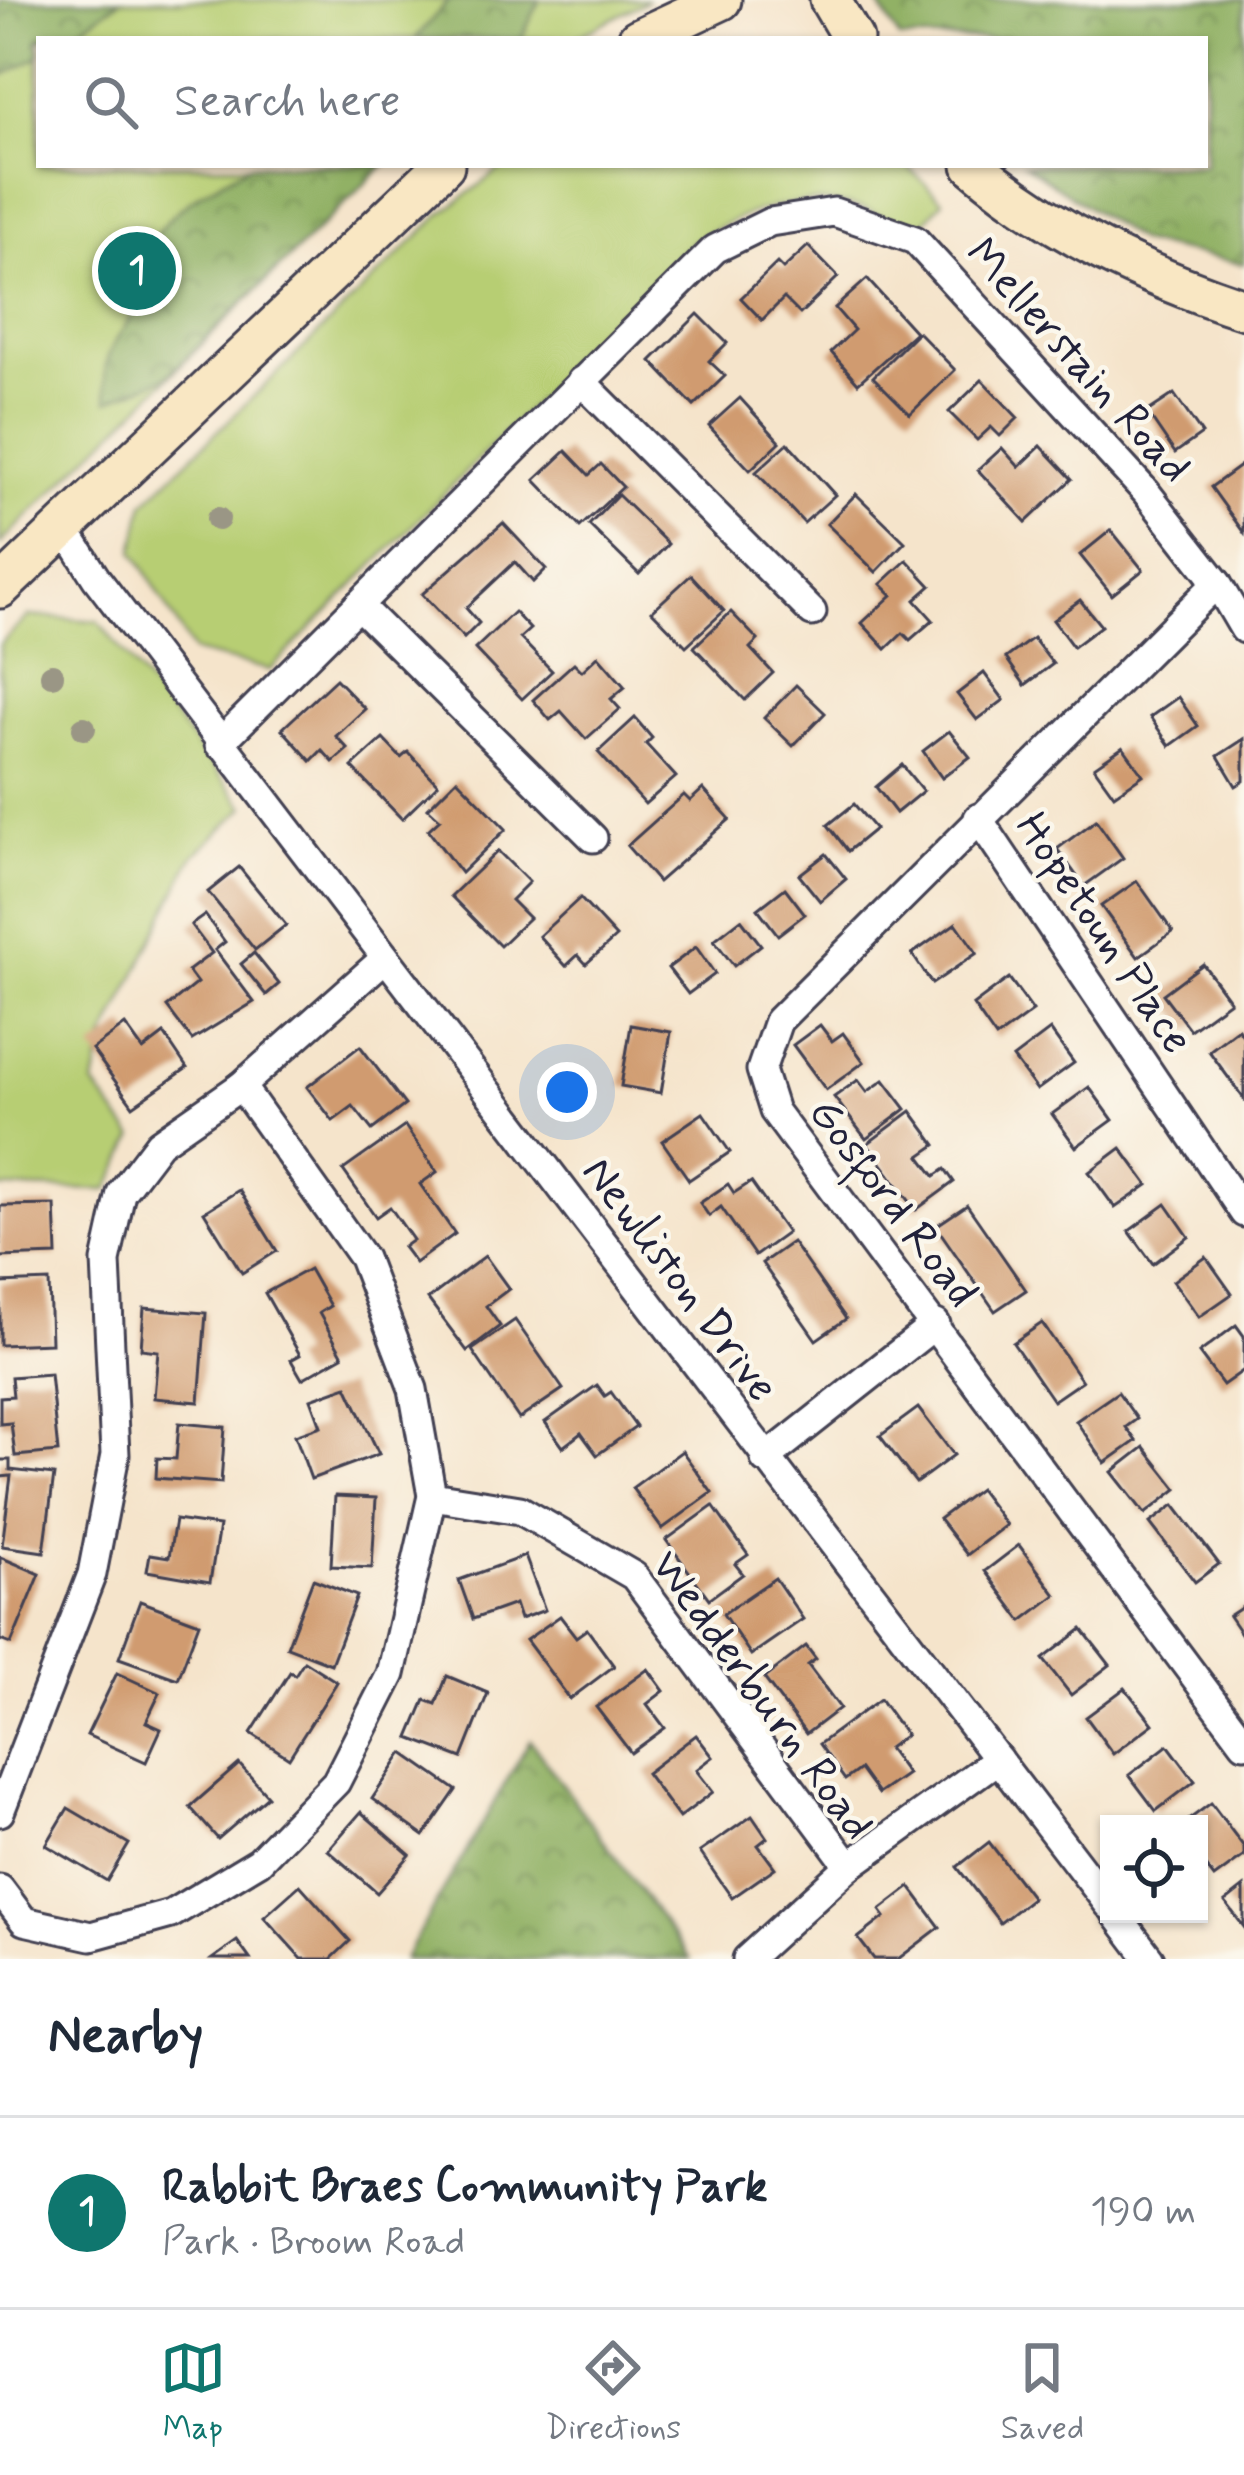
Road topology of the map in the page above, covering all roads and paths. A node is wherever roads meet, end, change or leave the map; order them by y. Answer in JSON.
{"nodes":[{"id":1,"x":721,"y":0,"type":"edge"},
{"id":2,"x":830,"y":0,"type":"edge"},
{"id":3,"x":644,"y":36,"type":"edge"},
{"id":4,"x":851,"y":36,"type":"edge"},
{"id":5,"x":441,"y":168,"type":"edge"},
{"id":6,"x":978,"y":168,"type":"edge"},
{"id":7,"x":1244,"y":309,"type":"edge"},
{"id":8,"x":581,"y":382,"type":"junction"},
{"id":9,"x":63,"y":526,"type":"junction"},
{"id":10,"x":1217,"y":584,"type":"junction"},
{"id":11,"x":0,"y":588,"type":"edge"},
{"id":12,"x":358,"y":605,"type":"junction"},
{"id":13,"x":812,"y":612,"type":"dead end"},
{"id":14,"x":1244,"y":628,"type":"edge"},
{"id":15,"x":219,"y":743,"type":"junction"},
{"id":16,"x":978,"y":818,"type":"junction"},
{"id":17,"x":593,"y":838,"type":"dead end"},
{"id":18,"x":383,"y":960,"type":"junction"},
{"id":19,"x":242,"y":1086,"type":"junction"},
{"id":20,"x":1244,"y":1213,"type":"edge"},
{"id":21,"x":936,"y":1324,"type":"junction"},
{"id":22,"x":765,"y":1459,"type":"junction"},
{"id":23,"x":432,"y":1496,"type":"junction"},
{"id":24,"x":1244,"y":1743,"type":"edge"},
{"id":25,"x":998,"y":1760,"type":"junction"},
{"id":26,"x":0,"y":1812,"type":"edge"},
{"id":27,"x":848,"y":1866,"type":"junction"},
{"id":28,"x":0,"y":1889,"type":"edge"},
{"id":29,"x":1100,"y":1893,"type":"edge"},
{"id":30,"x":1123,"y":1923,"type":"edge"},
{"id":31,"x":747,"y":1959,"type":"edge"},
{"id":32,"x":1150,"y":1959,"type":"edge"}],
"edges":[{"from":1,"to":3,"type":"street"},
{"from":2,"to":4,"type":"street"},
{"from":5,"to":9,"type":"street"},
{"from":6,"to":7,"type":"street"},
{"from":8,"to":10,"type":"street","name":"Mellerstain Road"},
{"from":8,"to":12,"type":"street","name":"Mellerstain Road"},
{"from":8,"to":13,"type":"street"},
{"from":9,"to":11,"type":"street"},
{"from":9,"to":15,"type":"street","name":"Newliston Drive"},
{"from":10,"to":14,"type":"street","name":"Mellerstain Road"},
{"from":10,"to":16,"type":"street","name":"Gosford Road"},
{"from":12,"to":15,"type":"street","name":"Mellerstain Road"},
{"from":12,"to":17,"type":"street"},
{"from":15,"to":18,"type":"street","name":"Newliston Drive"},
{"from":16,"to":20,"type":"street","name":"Hopetoun Place"},
{"from":16,"to":21,"type":"street","name":"Gosford Road"},
{"from":18,"to":19,"type":"street"},
{"from":18,"to":22,"type":"street","name":"Newliston Drive"},
{"from":19,"to":23,"type":"street"},
{"from":19,"to":26,"type":"street"},
{"from":21,"to":22,"type":"street"},
{"from":21,"to":24,"type":"street","name":"Gosford Road"},
{"from":22,"to":25,"type":"street","name":"Newliston Drive"},
{"from":23,"to":27,"type":"street","name":"Wedderburn Road"},
{"from":23,"to":28,"type":"street"},
{"from":25,"to":27,"type":"street"},
{"from":25,"to":29,"type":"street","name":"Newliston Drive"},
{"from":27,"to":31,"type":"street","name":"Wedderburn Road"},
{"from":30,"to":32,"type":"street"}]}
